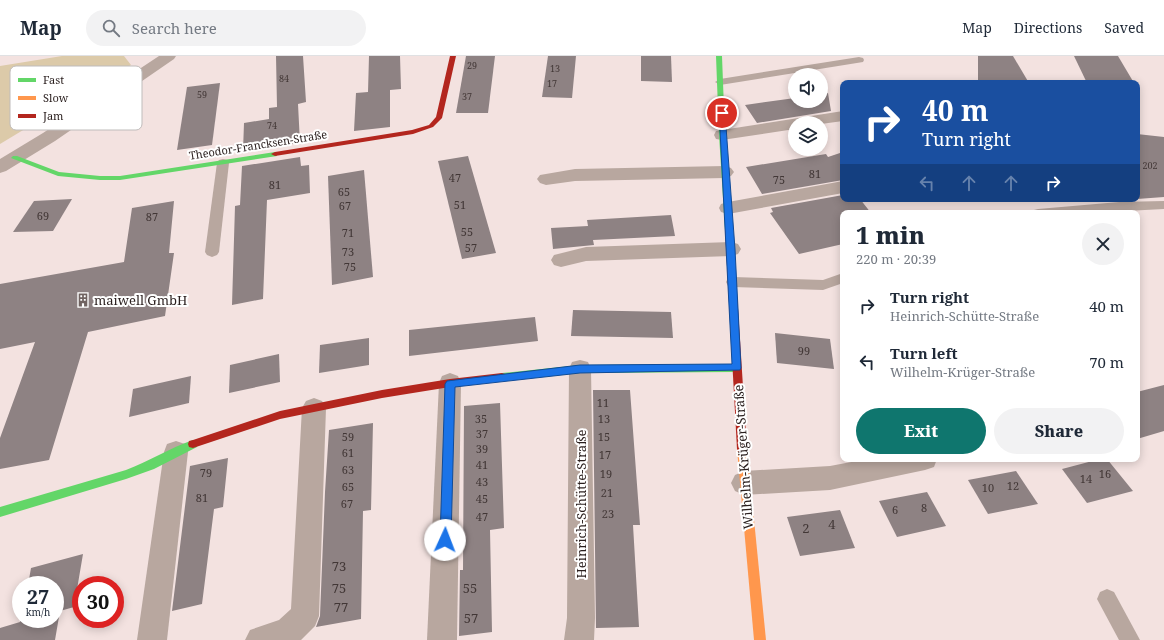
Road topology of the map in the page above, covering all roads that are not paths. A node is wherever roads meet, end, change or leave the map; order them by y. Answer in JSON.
{"nodes":[{"id":1,"x":169,"y":56,"type":"edge"},
{"id":2,"x":453,"y":56,"type":"edge"},
{"id":3,"x":719,"y":56,"type":"edge"},
{"id":4,"x":859,"y":60,"type":"dead end"},
{"id":5,"x":142,"y":74,"type":"edge"},
{"id":6,"x":720,"y":82,"type":"junction"},
{"id":7,"x":840,"y":116,"type":"edge"},
{"id":8,"x":828,"y":118,"type":"edge"},
{"id":9,"x":788,"y":125,"type":"edge"},
{"id":10,"x":57,"y":130,"type":"edge"},
{"id":11,"x":722,"y":135,"type":"junction"},
{"id":12,"x":15,"y":158,"type":"junction"},
{"id":13,"x":223,"y":163,"type":"junction"},
{"id":14,"x":0,"y":168,"type":"edge"},
{"id":15,"x":725,"y":172,"type":"junction"},
{"id":16,"x":546,"y":179,"type":"dead end"},
{"id":17,"x":840,"y":188,"type":"edge"},
{"id":18,"x":1164,"y":205,"type":"edge"},
{"id":19,"x":728,"y":208,"type":"junction"},
{"id":20,"x":1073,"y":210,"type":"edge"},
{"id":21,"x":731,"y":249,"type":"junction"},
{"id":22,"x":212,"y":252,"type":"dead end"},
{"id":23,"x":561,"y":260,"type":"dead end"},
{"id":24,"x":840,"y":279,"type":"edge"},
{"id":25,"x":733,"y":282,"type":"junction"},
{"id":26,"x":736,"y":368,"type":"junction"},
{"id":27,"x":580,"y":369,"type":"junction"},
{"id":28,"x":450,"y":384,"type":"junction"},
{"id":29,"x":314,"y":408,"type":"junction"},
{"id":30,"x":176,"y":452,"type":"junction"},
{"id":31,"x":910,"y":462,"type":"edge"},
{"id":32,"x":744,"y":484,"type":"junction"},
{"id":33,"x":0,"y":512,"type":"edge"},
{"id":34,"x":1107,"y":599,"type":"dead end"},
{"id":35,"x":152,"y":640,"type":"edge"},
{"id":36,"x":260,"y":640,"type":"edge"},
{"id":37,"x":442,"y":640,"type":"edge"},
{"id":38,"x":579,"y":640,"type":"edge"},
{"id":39,"x":760,"y":640,"type":"edge"},
{"id":40,"x":1130,"y":640,"type":"edge"}],
"edges":[{"from":1,"to":5,"type":"street"},
{"from":2,"to":13,"type":"street","name":"Theodor-Francksen-Straße"},
{"from":3,"to":6,"type":"street","name":"Wilhelm-Krüger-Straße"},
{"from":4,"to":6,"type":"lane"},
{"from":6,"to":11,"type":"street","name":"Wilhelm-Krüger-Straße"},
{"from":7,"to":8,"type":"street"},
{"from":9,"to":11,"type":"street"},
{"from":10,"to":12,"type":"street"},
{"from":11,"to":15,"type":"street","name":"Wilhelm-Krüger-Straße"},
{"from":12,"to":13,"type":"street","name":"Theodor-Francksen-Straße"},
{"from":12,"to":14,"type":"street"},
{"from":13,"to":22,"type":"lane"},
{"from":15,"to":16,"type":"street"},
{"from":15,"to":19,"type":"street","name":"Wilhelm-Krüger-Straße"},
{"from":17,"to":19,"type":"street"},
{"from":18,"to":20,"type":"lane"},
{"from":19,"to":21,"type":"street","name":"Wilhelm-Krüger-Straße"},
{"from":21,"to":23,"type":"street"},
{"from":21,"to":25,"type":"street","name":"Wilhelm-Krüger-Straße"},
{"from":24,"to":25,"type":"lane"},
{"from":25,"to":26,"type":"street","name":"Wilhelm-Krüger-Straße"},
{"from":26,"to":27,"type":"street"},
{"from":26,"to":32,"type":"street","name":"Wilhelm-Krüger-Straße"},
{"from":27,"to":28,"type":"street"},
{"from":27,"to":38,"type":"street","name":"Heinrich-Schütte-Straße"},
{"from":28,"to":29,"type":"street"},
{"from":28,"to":37,"type":"street"},
{"from":29,"to":30,"type":"street"},
{"from":29,"to":36,"type":"street"},
{"from":30,"to":33,"type":"street"},
{"from":30,"to":35,"type":"street"},
{"from":31,"to":32,"type":"street"},
{"from":32,"to":39,"type":"street","name":"Wilhelm-Krüger-Straße"},
{"from":34,"to":40,"type":"lane"}]}
